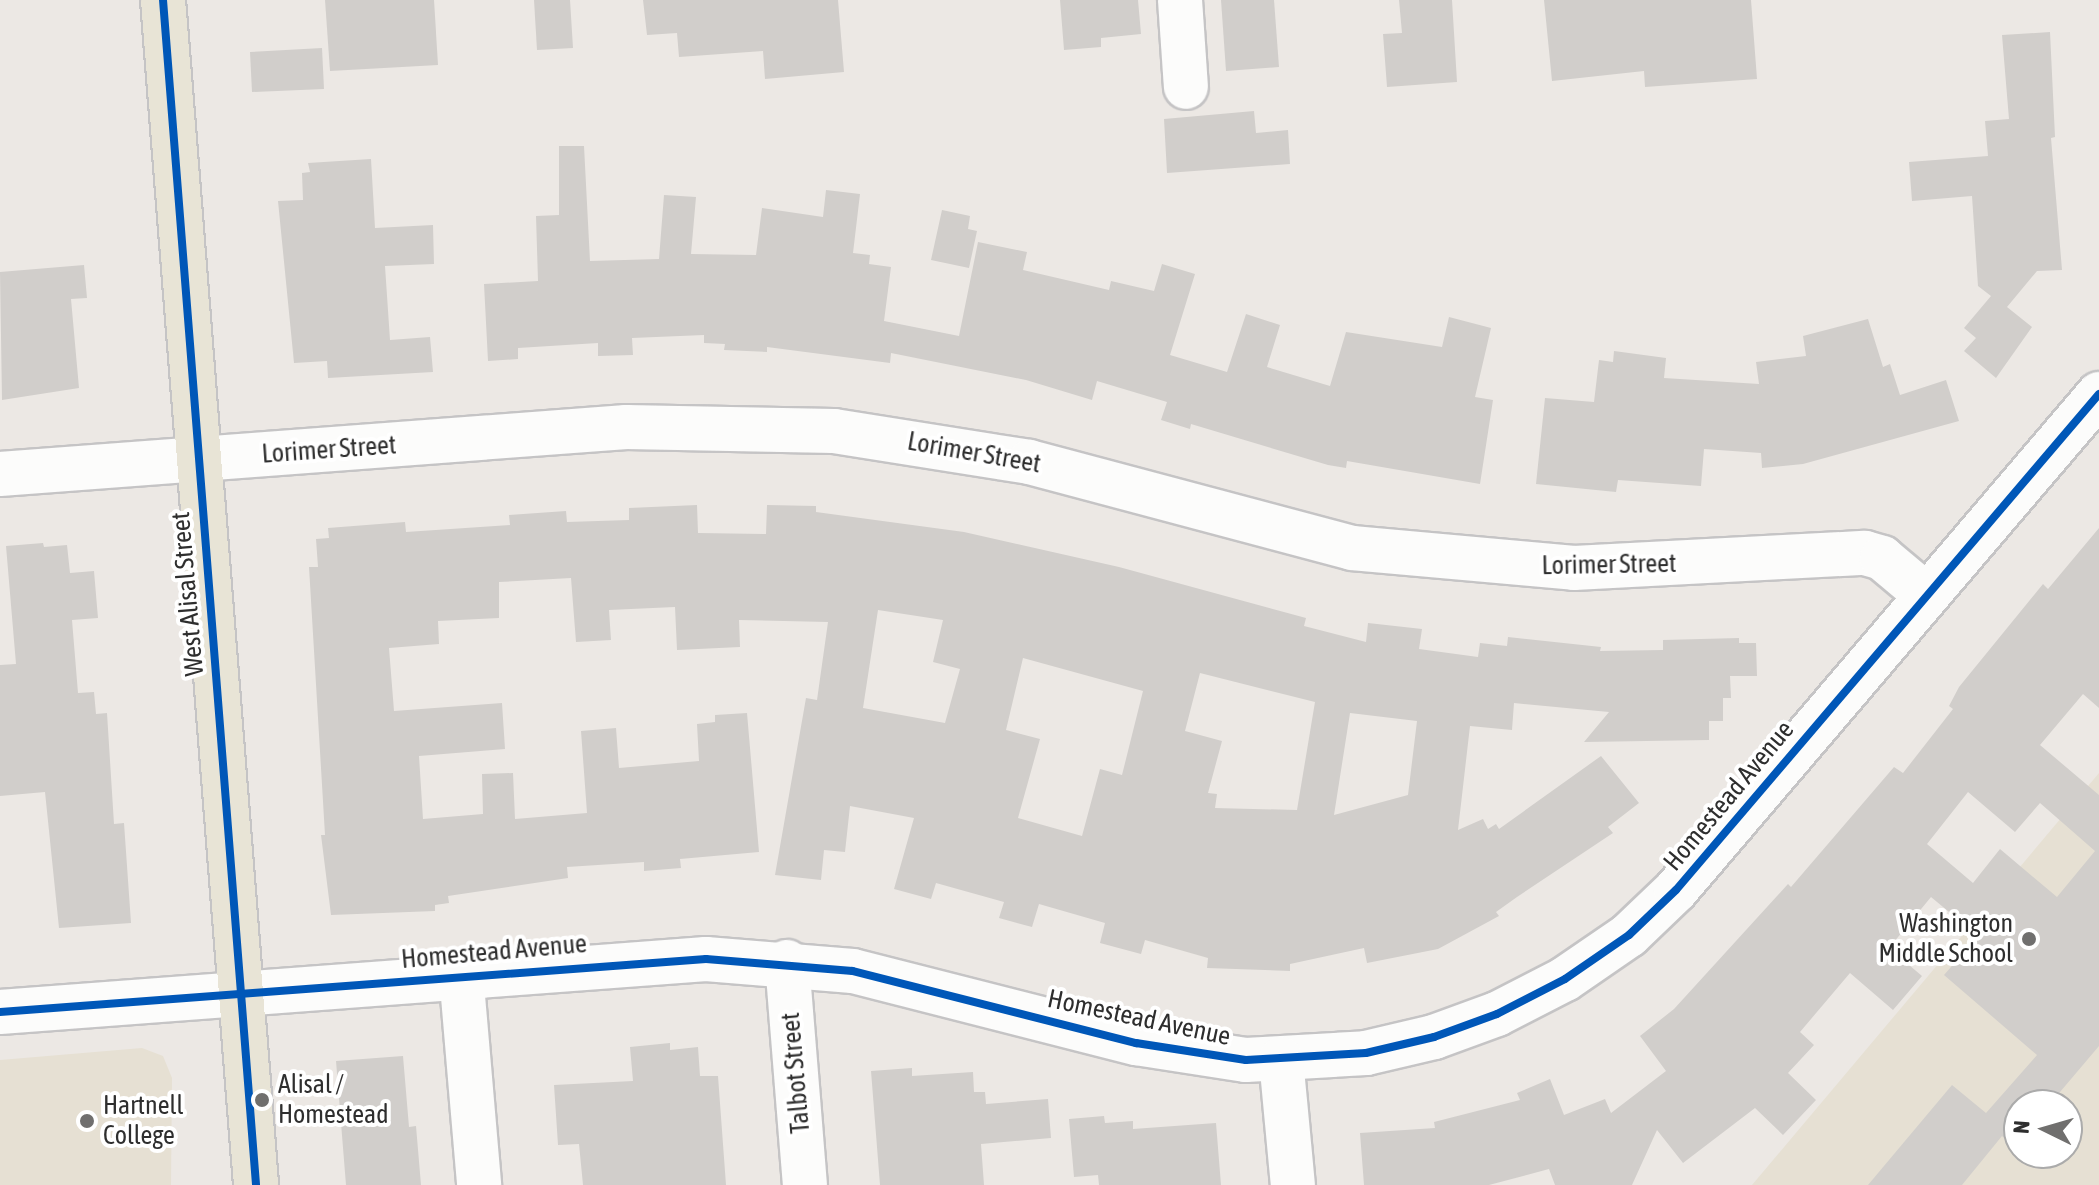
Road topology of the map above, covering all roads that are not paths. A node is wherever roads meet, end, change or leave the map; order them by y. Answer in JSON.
{"nodes":[{"id":1,"x":163,"y":0,"type":"edge"},
{"id":2,"x":1180,"y":0,"type":"edge"},
{"id":3,"x":1186,"y":87,"type":"dead end"},
{"id":4,"x":2099,"y":394,"type":"edge"},
{"id":5,"x":196,"y":460,"type":"junction"},
{"id":6,"x":0,"y":474,"type":"edge"},
{"id":7,"x":1925,"y":594,"type":"junction"},
{"id":8,"x":787,"y":962,"type":"junction"},
{"id":9,"x":461,"y":973,"type":"junction"},
{"id":10,"x":241,"y":995,"type":"junction"},
{"id":11,"x":0,"y":1012,"type":"edge"},
{"id":12,"x":1281,"y":1059,"type":"junction"},
{"id":13,"x":256,"y":1185,"type":"edge"},
{"id":14,"x":479,"y":1185,"type":"edge"},
{"id":15,"x":805,"y":1185,"type":"edge"},
{"id":16,"x":1293,"y":1185,"type":"edge"}],
"edges":[{"from":1,"to":5,"type":"main road","name":"West Alisal Street"},
{"from":2,"to":3,"type":"street"},
{"from":4,"to":7,"type":"street","name":"Homestead Avenue"},
{"from":5,"to":6,"type":"street","name":"Lorimer Street"},
{"from":5,"to":7,"type":"street","name":"Lorimer Street"},
{"from":5,"to":10,"type":"main road","name":"West Alisal Street"},
{"from":7,"to":12,"type":"street","name":"Homestead Avenue"},
{"from":8,"to":9,"type":"street","name":"Homestead Avenue"},
{"from":8,"to":12,"type":"street","name":"Homestead Avenue"},
{"from":8,"to":15,"type":"street","name":"Talbot Street"},
{"from":9,"to":10,"type":"street","name":"Homestead Avenue"},
{"from":9,"to":14,"type":"street"},
{"from":10,"to":11,"type":"street","name":"Homestead Avenue"},
{"from":10,"to":13,"type":"main road","name":"West Alisal Street"},
{"from":12,"to":16,"type":"street"}]}
